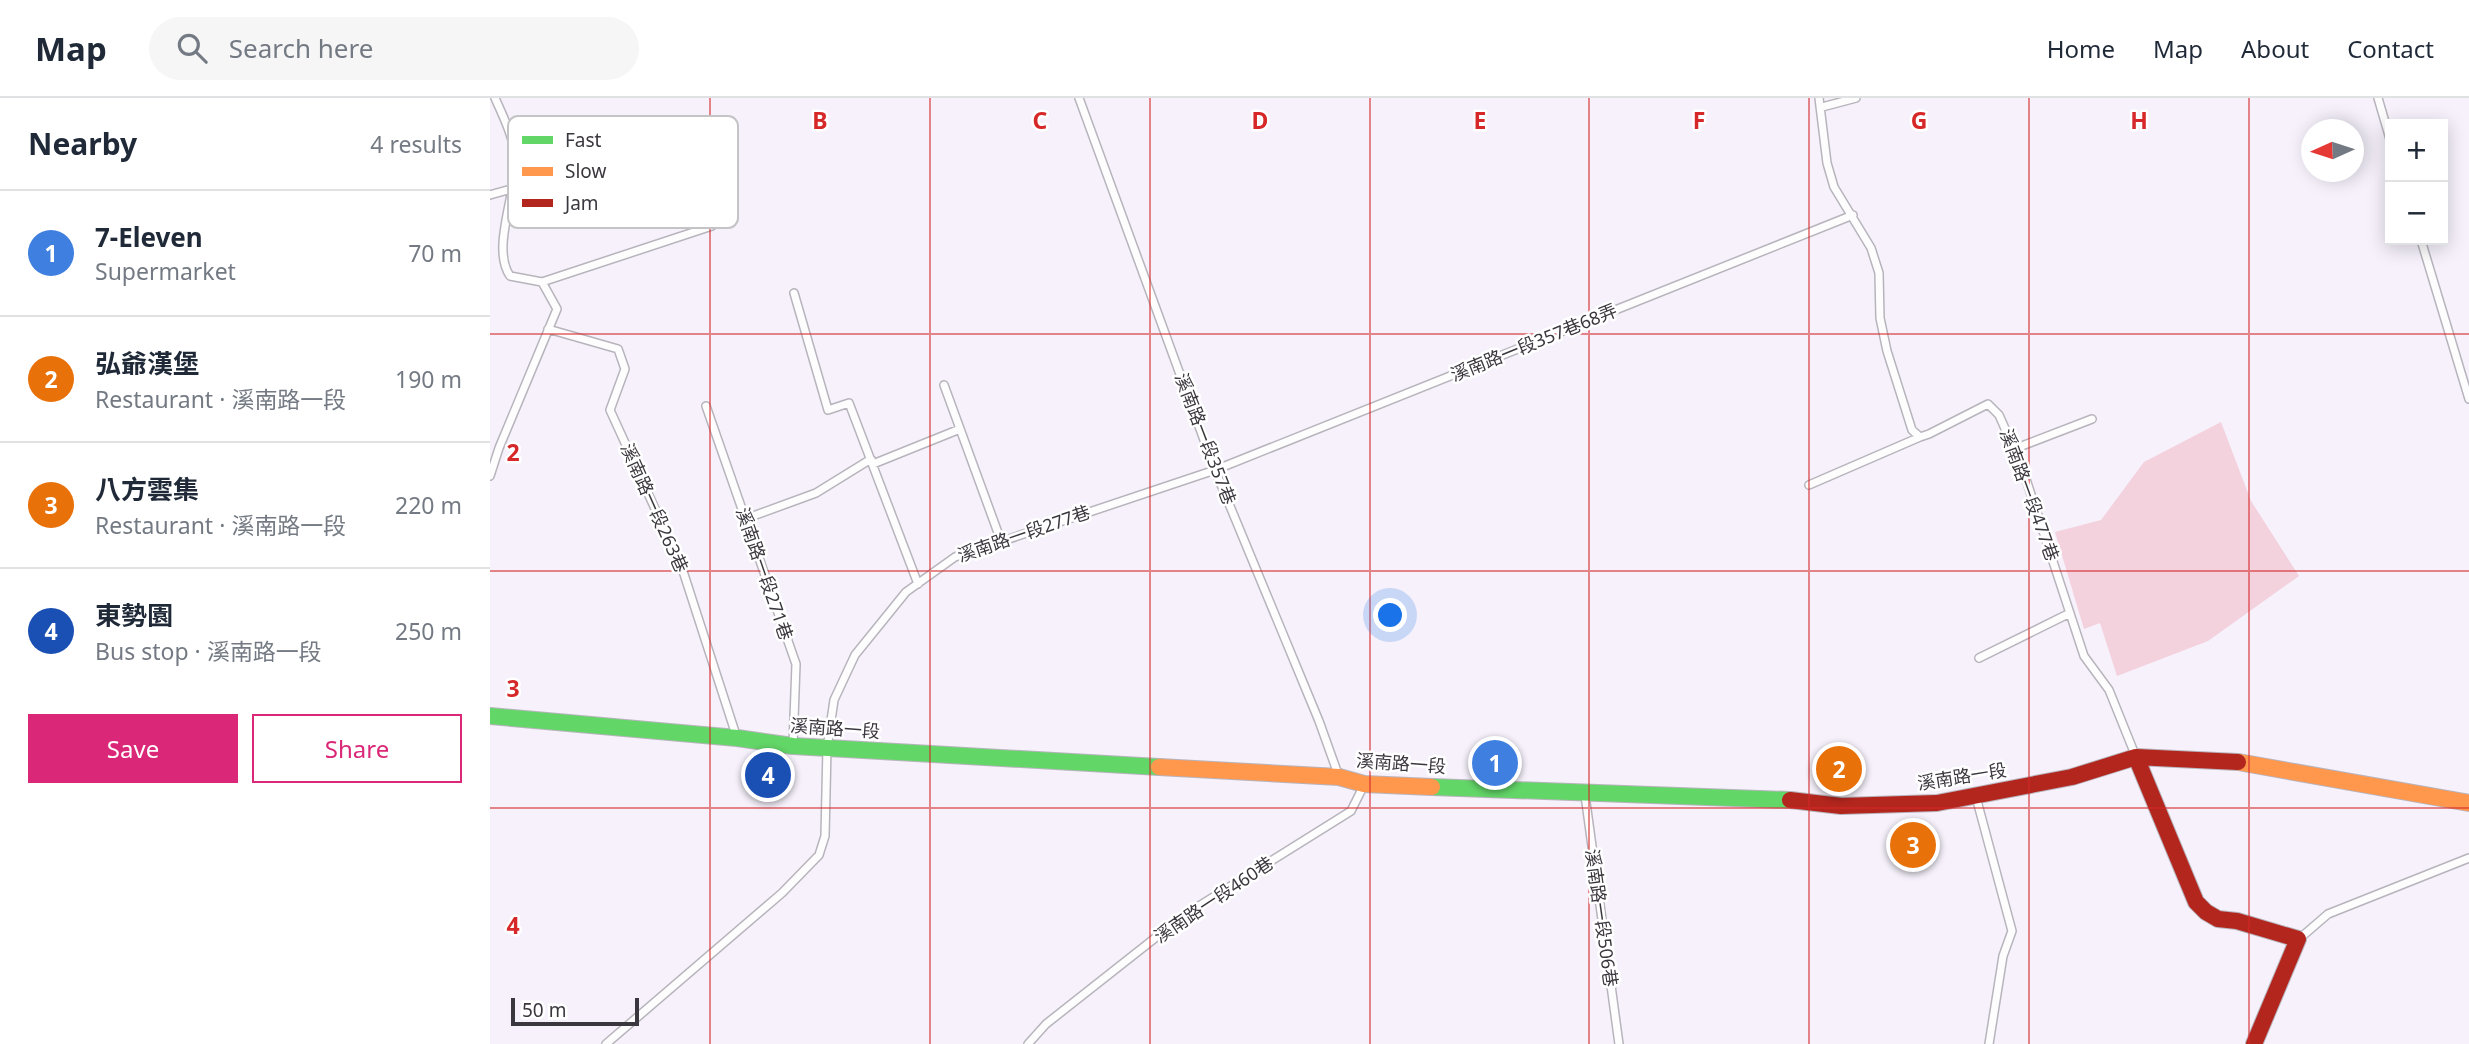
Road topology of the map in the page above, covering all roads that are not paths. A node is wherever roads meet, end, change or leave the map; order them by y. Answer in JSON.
{"nodes":[{"id":1,"x":495,"y":98,"type":"edge"},
{"id":2,"x":1079,"y":98,"type":"edge"},
{"id":3,"x":1819,"y":98,"type":"edge"},
{"id":4,"x":1856,"y":98,"type":"edge"},
{"id":5,"x":2378,"y":98,"type":"edge"},
{"id":6,"x":1822,"y":107,"type":"junction"},
{"id":7,"x":2385,"y":122,"type":"edge"},
{"id":8,"x":508,"y":126,"type":"edge"},
{"id":9,"x":508,"y":190,"type":"edge"},
{"id":10,"x":490,"y":195,"type":"edge"},
{"id":11,"x":508,"y":212,"type":"edge"},
{"id":12,"x":1853,"y":215,"type":"junction"},
{"id":13,"x":706,"y":228,"type":"edge"},
{"id":14,"x":2423,"y":245,"type":"edge"},
{"id":15,"x":542,"y":282,"type":"junction"},
{"id":16,"x":794,"y":293,"type":"dead end"},
{"id":17,"x":548,"y":329,"type":"junction"},
{"id":18,"x":944,"y":384,"type":"dead end"},
{"id":19,"x":2469,"y":399,"type":"edge"},
{"id":20,"x":706,"y":406,"type":"dead end"},
{"id":21,"x":2092,"y":419,"type":"dead end"},
{"id":22,"x":960,"y":429,"type":"junction"},
{"id":23,"x":1920,"y":437,"type":"junction"},
{"id":24,"x":2014,"y":449,"type":"junction"},
{"id":25,"x":872,"y":462,"type":"junction"},
{"id":26,"x":1215,"y":470,"type":"junction"},
{"id":27,"x":490,"y":476,"type":"edge"},
{"id":28,"x":1809,"y":485,"type":"dead end"},
{"id":29,"x":745,"y":519,"type":"junction"},
{"id":30,"x":1000,"y":541,"type":"junction"},
{"id":31,"x":918,"y":584,"type":"junction"},
{"id":32,"x":2070,"y":613,"type":"junction"},
{"id":33,"x":1979,"y":658,"type":"dead end"},
{"id":34,"x":490,"y":716,"type":"edge"},
{"id":35,"x":737,"y":738,"type":"junction"},
{"id":36,"x":793,"y":746,"type":"junction"},
{"id":37,"x":827,"y":748,"type":"junction"},
{"id":38,"x":2136,"y":758,"type":"junction"},
{"id":39,"x":1339,"y":777,"type":"junction"},
{"id":40,"x":1364,"y":784,"type":"junction"},
{"id":41,"x":1584,"y":792,"type":"junction"},
{"id":42,"x":1976,"y":797,"type":"junction"},
{"id":43,"x":2469,"y":803,"type":"edge"},
{"id":44,"x":2469,"y":859,"type":"edge"},
{"id":45,"x":2298,"y":939,"type":"junction"},
{"id":46,"x":606,"y":1044,"type":"edge"},
{"id":47,"x":1028,"y":1044,"type":"edge"},
{"id":48,"x":1619,"y":1044,"type":"edge"},
{"id":49,"x":1989,"y":1044,"type":"edge"},
{"id":50,"x":2253,"y":1044,"type":"edge"}],
"edges":[{"from":1,"to":8,"type":"lane"},
{"from":2,"to":26,"type":"lane","name":"溪南路一段357巷"},
{"from":3,"to":6,"type":"lane"},
{"from":4,"to":6,"type":"lane"},
{"from":5,"to":7,"type":"lane"},
{"from":6,"to":12,"type":"lane"},
{"from":9,"to":10,"type":"lane"},
{"from":11,"to":15,"type":"lane"},
{"from":12,"to":23,"type":"lane"},
{"from":12,"to":26,"type":"lane","name":"溪南路一段357巷68弄"},
{"from":13,"to":15,"type":"lane"},
{"from":14,"to":19,"type":"lane"},
{"from":15,"to":17,"type":"lane"},
{"from":16,"to":25,"type":"lane"},
{"from":17,"to":27,"type":"lane"},
{"from":17,"to":35,"type":"lane","name":"溪南路一段263巷"},
{"from":18,"to":22,"type":"lane"},
{"from":20,"to":29,"type":"lane","name":"溪南路一段271巷"},
{"from":21,"to":24,"type":"lane"},
{"from":22,"to":25,"type":"lane"},
{"from":22,"to":30,"type":"lane"},
{"from":23,"to":24,"type":"lane","name":"溪南路一段477巷"},
{"from":23,"to":28,"type":"lane"},
{"from":24,"to":32,"type":"lane","name":"溪南路一段477巷"},
{"from":25,"to":29,"type":"lane"},
{"from":25,"to":31,"type":"lane"},
{"from":26,"to":30,"type":"lane","name":"溪南路一段277巷"},
{"from":26,"to":39,"type":"lane","name":"溪南路一段357巷"},
{"from":29,"to":36,"type":"lane","name":"溪南路一段271巷"},
{"from":30,"to":31,"type":"lane","name":"溪南路一段277巷"},
{"from":31,"to":37,"type":"lane","name":"溪南路一段277巷"},
{"from":32,"to":33,"type":"lane"},
{"from":32,"to":38,"type":"lane","name":"溪南路一段477巷"},
{"from":34,"to":35,"type":"main road","name":"溪南路一段"},
{"from":35,"to":36,"type":"main road","name":"溪南路一段"},
{"from":36,"to":37,"type":"main road","name":"溪南路一段"},
{"from":37,"to":39,"type":"main road","name":"溪南路一段"},
{"from":37,"to":46,"type":"lane","name":"溪南路一段277巷"},
{"from":38,"to":42,"type":"main road","name":"溪南路一段"},
{"from":38,"to":43,"type":"main road","name":"溪南路一段"},
{"from":38,"to":45,"type":"main road"},
{"from":39,"to":40,"type":"main road","name":"溪南路一段"},
{"from":40,"to":41,"type":"main road","name":"溪南路一段"},
{"from":40,"to":47,"type":"lane","name":"溪南路一段460巷"},
{"from":41,"to":42,"type":"main road","name":"溪南路一段"},
{"from":41,"to":48,"type":"lane","name":"溪南路一段506巷"},
{"from":42,"to":49,"type":"lane"},
{"from":44,"to":45,"type":"lane"},
{"from":45,"to":50,"type":"main road"}]}
